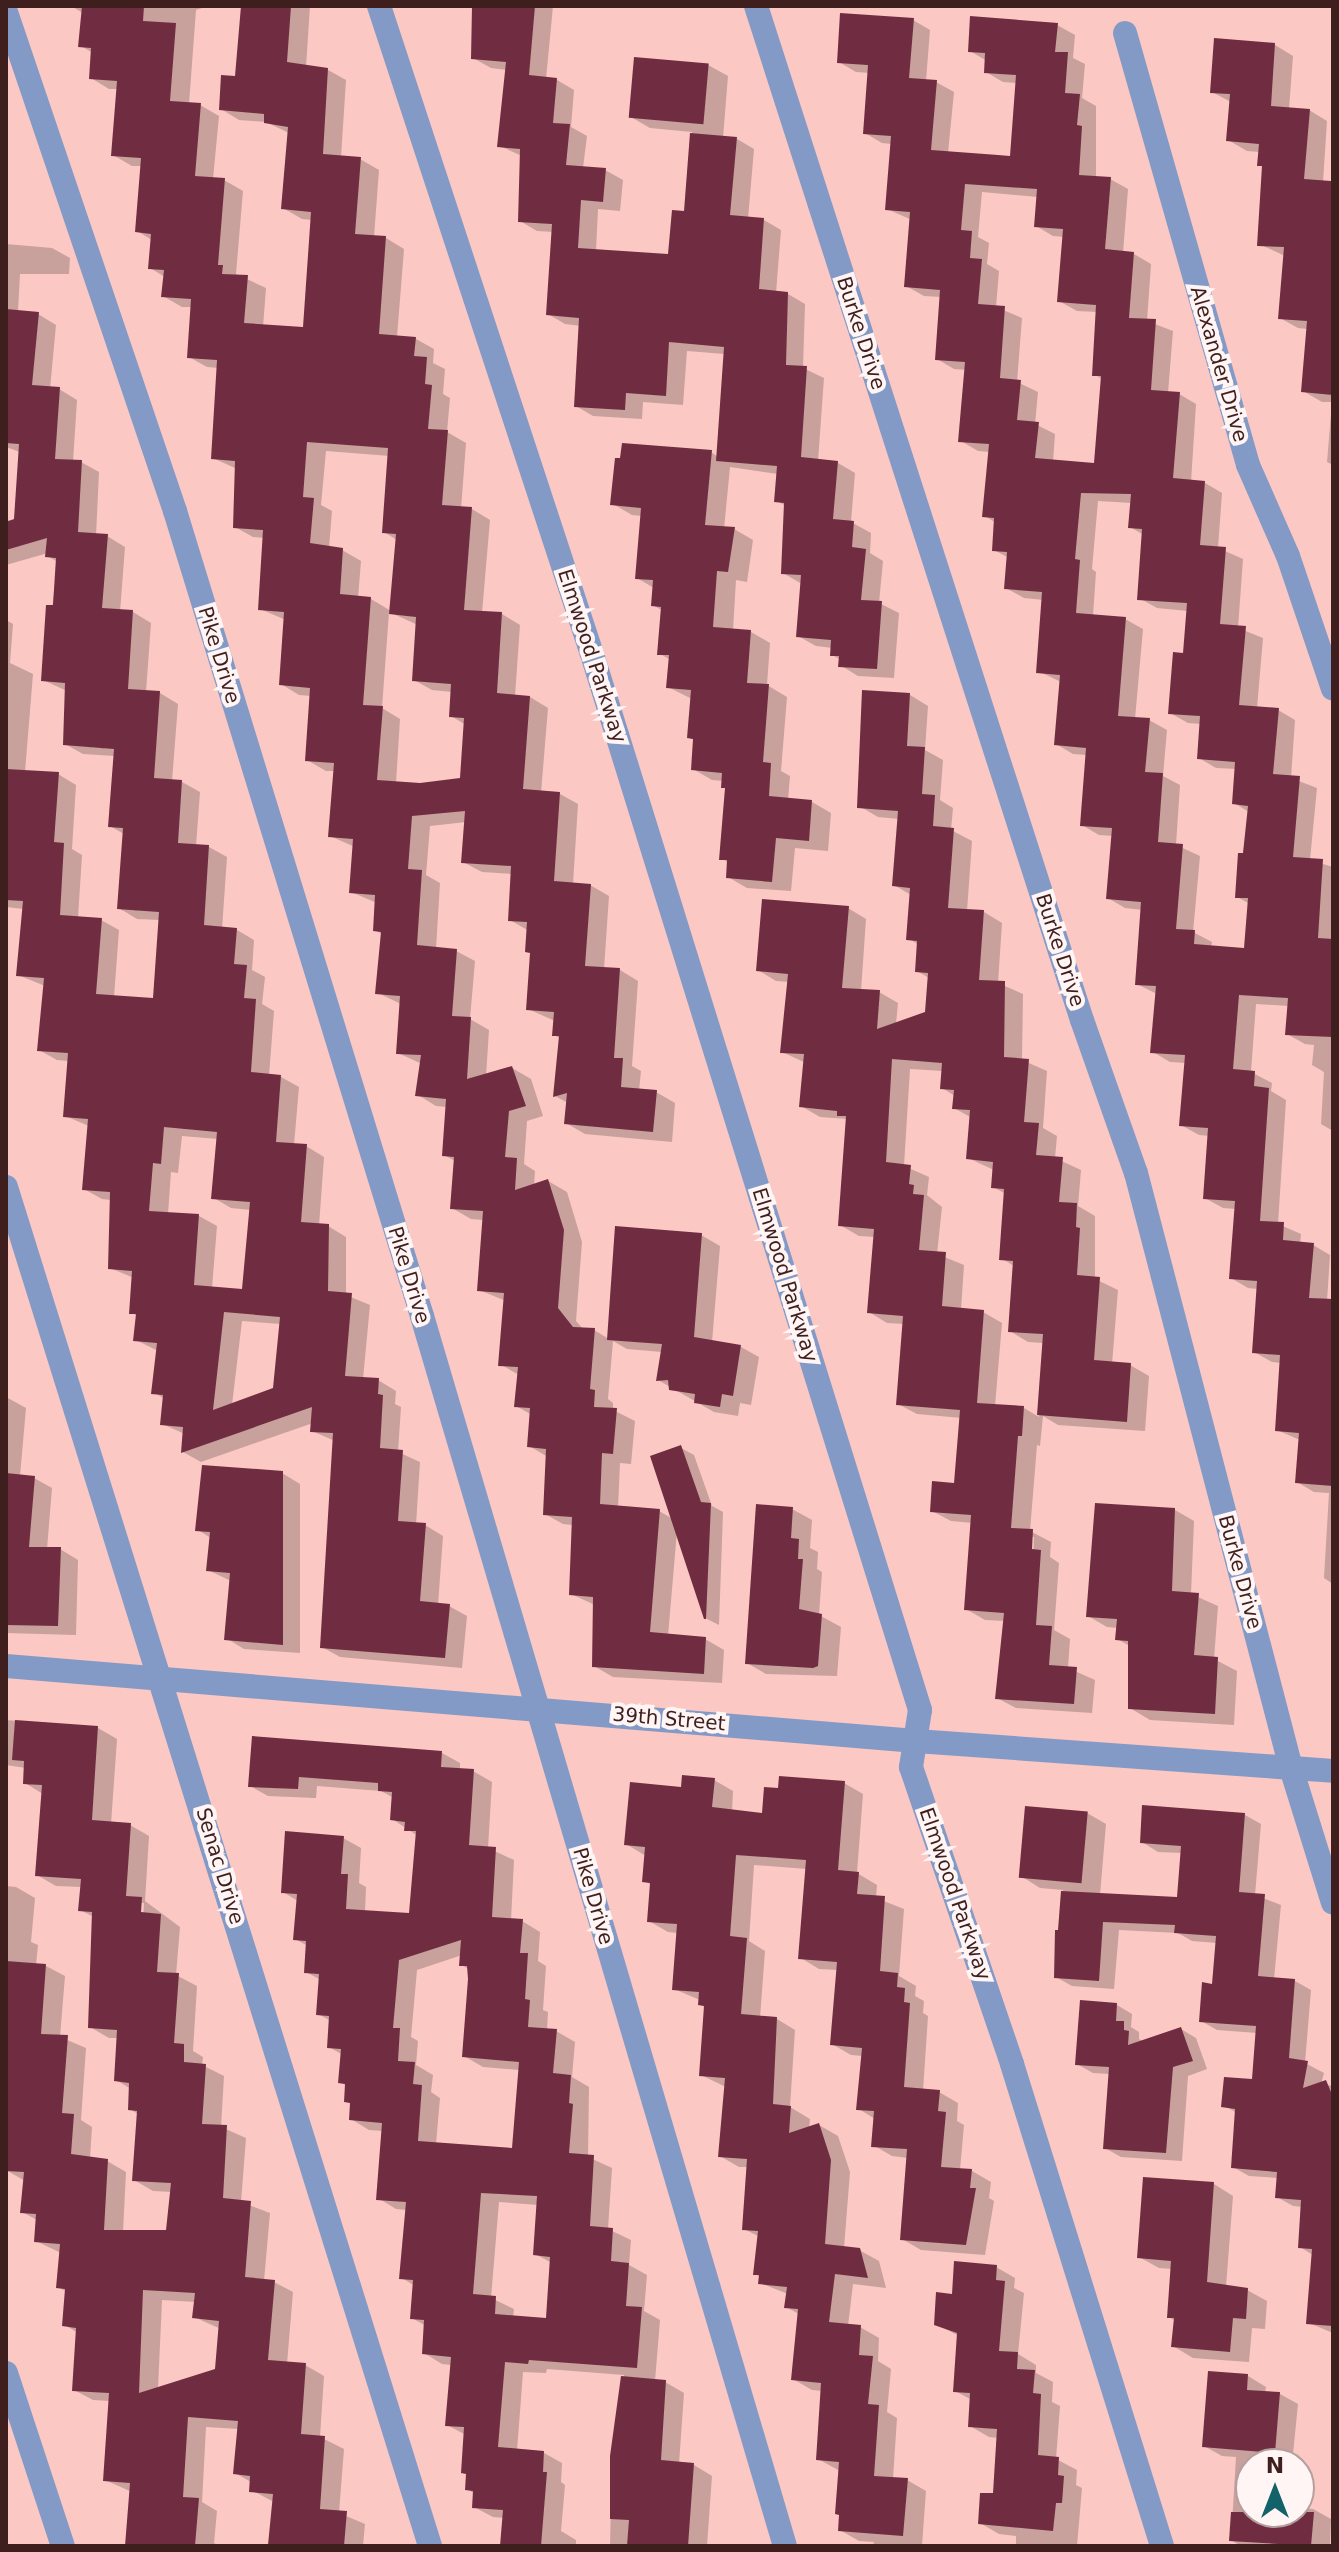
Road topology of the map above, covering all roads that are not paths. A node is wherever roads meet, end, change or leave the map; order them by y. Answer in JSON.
{"nodes":[{"id":1,"x":379,"y":6,"type":"edge"},
{"id":2,"x":756,"y":6,"type":"edge"},
{"id":3,"x":6,"y":12,"type":"edge"},
{"id":4,"x":1125,"y":33,"type":"dead end"},
{"id":5,"x":1333,"y":689,"type":"edge"},
{"id":6,"x":6,"y":1187,"type":"edge"},
{"id":7,"x":6,"y":1666,"type":"edge"},
{"id":8,"x":162,"y":1678,"type":"junction"},
{"id":9,"x":537,"y":1707,"type":"junction"},
{"id":10,"x":916,"y":1741,"type":"junction"},
{"id":11,"x":1291,"y":1768,"type":"junction"},
{"id":12,"x":1333,"y":1771,"type":"edge"},
{"id":13,"x":1333,"y":1903,"type":"edge"},
{"id":14,"x":6,"y":2373,"type":"edge"},
{"id":15,"x":63,"y":2546,"type":"edge"},
{"id":16,"x":430,"y":2546,"type":"edge"},
{"id":17,"x":785,"y":2546,"type":"edge"},
{"id":18,"x":1162,"y":2546,"type":"edge"}],
"edges":[{"from":1,"to":10,"type":"street","name":"Elmwood Parkway"},
{"from":2,"to":11,"type":"street","name":"Burke Drive"},
{"from":3,"to":9,"type":"street","name":"Pike Drive"},
{"from":4,"to":5,"type":"street","name":"Alexander Drive"},
{"from":6,"to":8,"type":"street","name":"Senac Drive"},
{"from":7,"to":8,"type":"street","name":"39th Street"},
{"from":8,"to":9,"type":"street","name":"39th Street"},
{"from":8,"to":16,"type":"street","name":"Senac Drive"},
{"from":9,"to":10,"type":"street","name":"39th Street"},
{"from":9,"to":17,"type":"street","name":"Pike Drive"},
{"from":10,"to":11,"type":"street","name":"39th Street"},
{"from":10,"to":18,"type":"street","name":"Elmwood Parkway"},
{"from":11,"to":12,"type":"street","name":"39th Street"},
{"from":11,"to":13,"type":"street","name":"Burke Drive"},
{"from":14,"to":15,"type":"street"}]}
